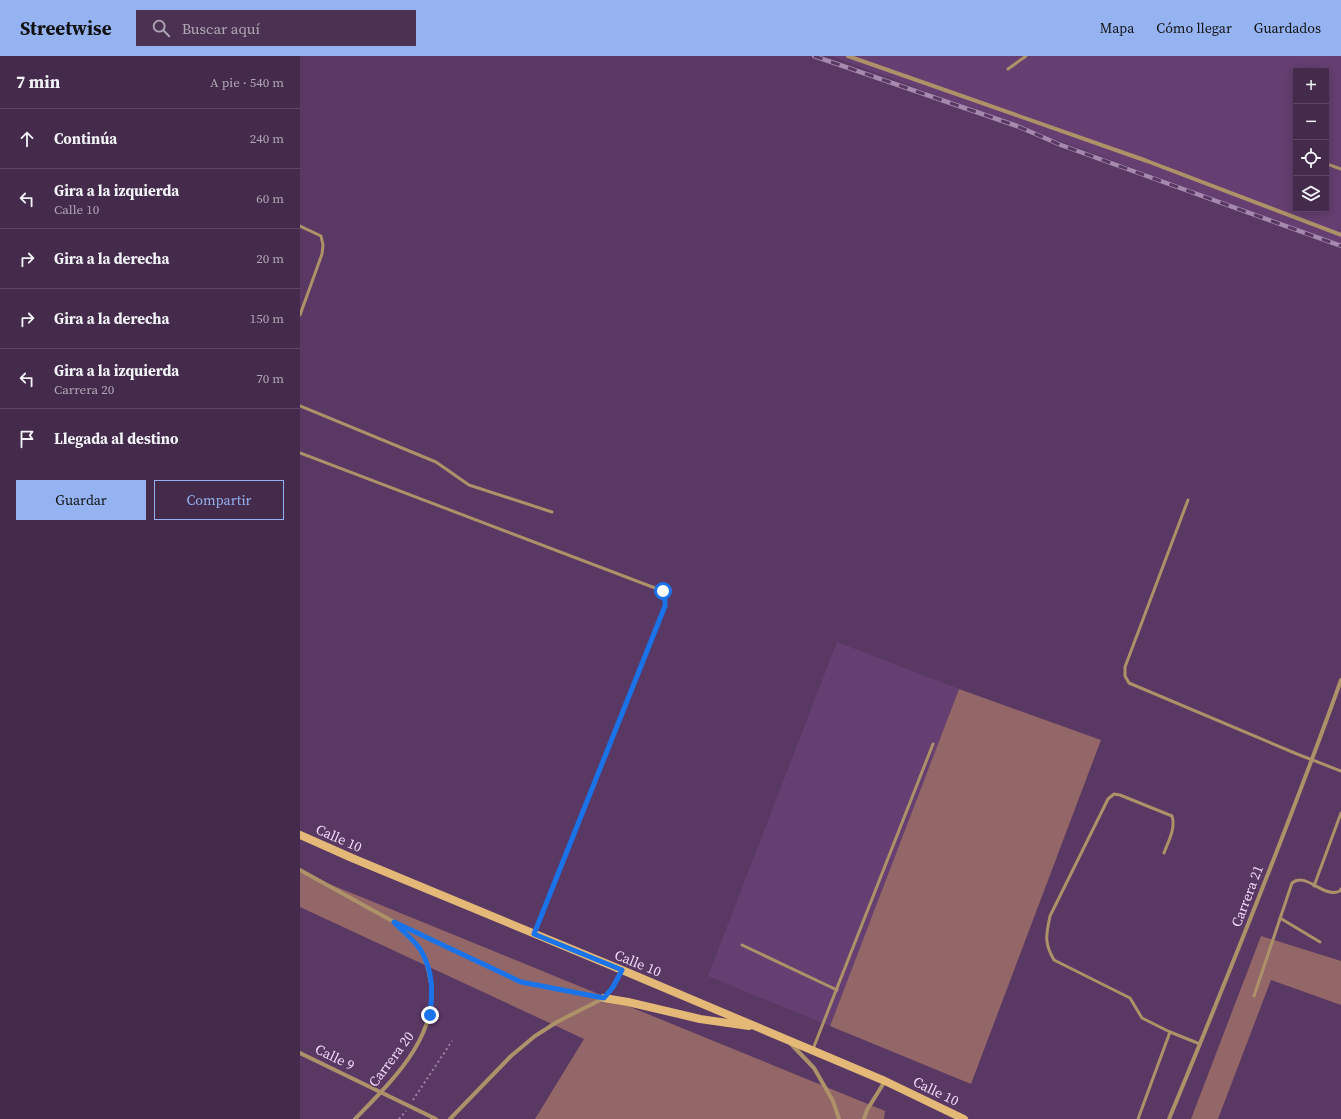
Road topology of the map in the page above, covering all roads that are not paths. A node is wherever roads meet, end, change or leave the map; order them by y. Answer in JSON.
{"nodes":[{"id":1,"x":848,"y":56,"type":"edge"},
{"id":2,"x":1026,"y":56,"type":"edge"},
{"id":3,"x":1008,"y":69,"type":"dead end"},
{"id":4,"x":1330,"y":165,"type":"dead end"},
{"id":5,"x":1341,"y":169,"type":"edge"},
{"id":6,"x":300,"y":226,"type":"edge"},
{"id":7,"x":1341,"y":235,"type":"edge"},
{"id":8,"x":300,"y":315,"type":"edge"},
{"id":9,"x":300,"y":406,"type":"edge"},
{"id":10,"x":300,"y":453,"type":"edge"},
{"id":11,"x":1188,"y":500,"type":"dead end"},
{"id":12,"x":552,"y":512,"type":"dead end"},
{"id":13,"x":1341,"y":680,"type":"edge"},
{"id":14,"x":933,"y":744,"type":"dead end"},
{"id":15,"x":1312,"y":760,"type":"junction"},
{"id":16,"x":1341,"y":771,"type":"edge"},
{"id":17,"x":1341,"y":813,"type":"edge"},
{"id":18,"x":300,"y":835,"type":"edge"},
{"id":19,"x":1164,"y":853,"type":"dead end"},
{"id":20,"x":300,"y":870,"type":"edge"},
{"id":21,"x":1314,"y":886,"type":"junction"},
{"id":22,"x":1341,"y":889,"type":"edge"},
{"id":23,"x":1280,"y":918,"type":"junction"},
{"id":24,"x":394,"y":922,"type":"junction"},
{"id":25,"x":534,"y":934,"type":"junction"},
{"id":26,"x":1320,"y":942,"type":"dead end"},
{"id":27,"x":742,"y":946,"type":"dead end"},
{"id":28,"x":622,"y":970,"type":"junction"},
{"id":29,"x":837,"y":990,"type":"junction"},
{"id":30,"x":1254,"y":996,"type":"dead end"},
{"id":31,"x":604,"y":998,"type":"junction"},
{"id":32,"x":760,"y":1028,"type":"junction"},
{"id":33,"x":1170,"y":1032,"type":"junction"},
{"id":34,"x":788,"y":1041,"type":"junction"},
{"id":35,"x":1200,"y":1044,"type":"junction"},
{"id":36,"x":813,"y":1051,"type":"junction"},
{"id":37,"x":300,"y":1053,"type":"edge"},
{"id":38,"x":885,"y":1081,"type":"junction"},
{"id":39,"x":381,"y":1092,"type":"junction"},
{"id":40,"x":355,"y":1119,"type":"edge"},
{"id":41,"x":436,"y":1119,"type":"edge"},
{"id":42,"x":450,"y":1119,"type":"edge"},
{"id":43,"x":839,"y":1119,"type":"edge"},
{"id":44,"x":864,"y":1119,"type":"edge"},
{"id":45,"x":964,"y":1119,"type":"edge"},
{"id":46,"x":1138,"y":1119,"type":"edge"},
{"id":47,"x":1169,"y":1119,"type":"edge"}],
"edges":[{"from":1,"to":7,"type":"street"},
{"from":2,"to":3,"type":"lane"},
{"from":4,"to":5,"type":"lane"},
{"from":6,"to":8,"type":"lane"},
{"from":9,"to":12,"type":"lane"},
{"from":10,"to":25,"type":"lane"},
{"from":11,"to":15,"type":"lane"},
{"from":13,"to":15,"type":"street","name":"Carrera 21"},
{"from":14,"to":29,"type":"lane"},
{"from":15,"to":16,"type":"lane"},
{"from":15,"to":35,"type":"street","name":"Carrera 21"},
{"from":17,"to":21,"type":"lane"},
{"from":18,"to":25,"type":"main road","name":"Calle 10"},
{"from":19,"to":33,"type":"lane"},
{"from":20,"to":24,"type":"street"},
{"from":21,"to":22,"type":"lane"},
{"from":21,"to":23,"type":"lane"},
{"from":23,"to":26,"type":"lane"},
{"from":23,"to":30,"type":"lane"},
{"from":24,"to":31,"type":"street"},
{"from":24,"to":39,"type":"street","name":"Carrera 20"},
{"from":25,"to":28,"type":"main road","name":"Calle 10"},
{"from":27,"to":29,"type":"lane"},
{"from":28,"to":31,"type":"street"},
{"from":28,"to":32,"type":"main road","name":"Calle 10"},
{"from":29,"to":36,"type":"lane"},
{"from":31,"to":32,"type":"main road"},
{"from":31,"to":42,"type":"street"},
{"from":32,"to":34,"type":"main road","name":"Calle 10"},
{"from":33,"to":35,"type":"lane"},
{"from":33,"to":46,"type":"lane"},
{"from":34,"to":36,"type":"main road","name":"Calle 10"},
{"from":34,"to":43,"type":"street"},
{"from":35,"to":47,"type":"street","name":"Carrera 21"},
{"from":36,"to":38,"type":"main road","name":"Calle 10"},
{"from":37,"to":39,"type":"street","name":"Calle 9"},
{"from":38,"to":44,"type":"street"},
{"from":38,"to":45,"type":"main road","name":"Calle 10"},
{"from":39,"to":40,"type":"street","name":"Carrera 20"},
{"from":39,"to":41,"type":"street","name":"Calle 9"}]}
